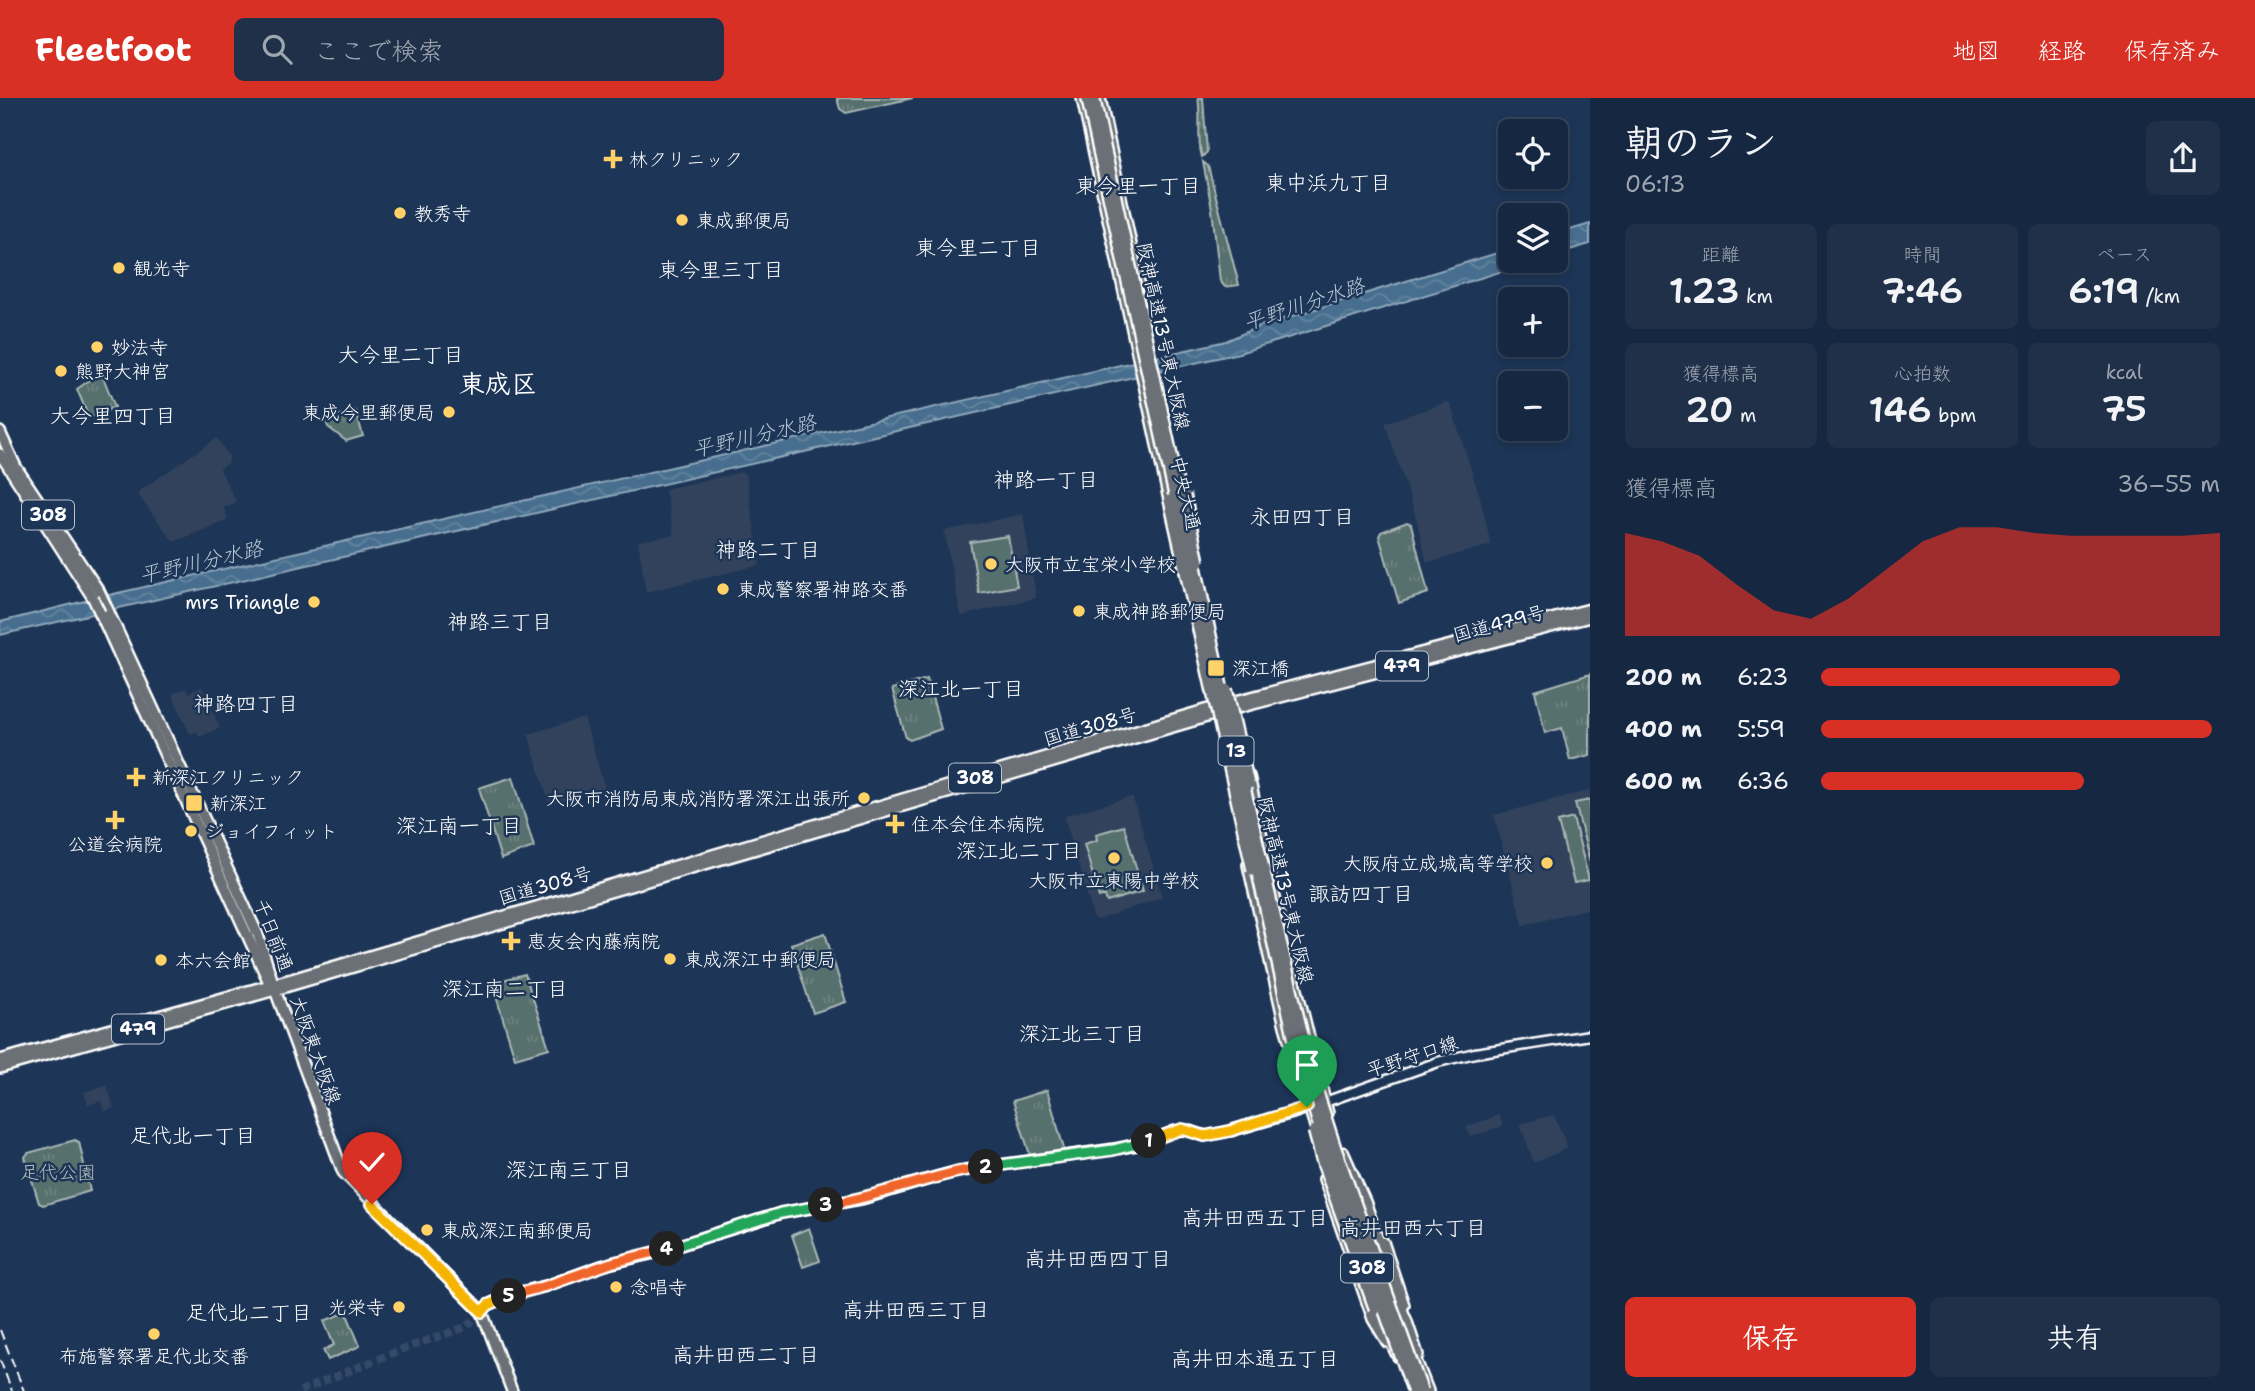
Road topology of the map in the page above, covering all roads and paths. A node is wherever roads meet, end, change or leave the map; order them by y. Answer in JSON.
{"nodes":[{"id":1,"x":1084,"y":98,"type":"edge"},
{"id":2,"x":1097,"y":98,"type":"edge"},
{"id":3,"x":0,"y":432,"type":"edge"},
{"id":4,"x":0,"y":454,"type":"edge"},
{"id":5,"x":97,"y":597,"type":"junction"},
{"id":6,"x":1590,"y":609,"type":"edge"},
{"id":7,"x":1590,"y":617,"type":"edge"},
{"id":8,"x":1233,"y":706,"type":"junction"},
{"id":9,"x":1213,"y":715,"type":"junction"},
{"id":10,"x":1282,"y":931,"type":"junction"},
{"id":11,"x":1266,"y":935,"type":"junction"},
{"id":12,"x":273,"y":986,"type":"junction"},
{"id":13,"x":1287,"y":1005,"type":"junction"},
{"id":14,"x":1590,"y":1035,"type":"edge"},
{"id":15,"x":0,"y":1060,"type":"edge"},
{"id":16,"x":0,"y":1068,"type":"edge"},
{"id":17,"x":1311,"y":1072,"type":"junction"},
{"id":18,"x":1326,"y":1101,"type":"junction"},
{"id":19,"x":1307,"y":1107,"type":"junction"},
{"id":20,"x":1335,"y":1140,"type":"junction"},
{"id":21,"x":482,"y":1312,"type":"junction"},
{"id":22,"x":1407,"y":1325,"type":"junction"},
{"id":23,"x":1399,"y":1357,"type":"junction"},
{"id":24,"x":1419,"y":1366,"type":"junction"},
{"id":25,"x":512,"y":1391,"type":"edge"},
{"id":26,"x":1412,"y":1391,"type":"edge"},
{"id":27,"x":1422,"y":1391,"type":"edge"},
{"id":28,"x":1428,"y":1391,"type":"edge"}],
"edges":[{"from":1,"to":11,"type":"main road","name":"中央大通","bridge":true},
{"from":1,"to":13,"type":"highway","name":"阪神高速13号東大阪線","number":"13","bridge":true},
{"from":2,"to":10,"type":"main road","name":"中央大通","bridge":true},
{"from":2,"to":17,"type":"highway","name":"阪神高速13号東大阪線","number":"13","bridge":true},
{"from":3,"to":5,"type":"main road","name":"千日前通","number":"308"},
{"from":4,"to":5,"type":"main road","name":"千日前通","number":"308"},
{"from":5,"to":12,"type":"main road","name":"千日前通","number":"308","bridge":true},
{"from":6,"to":8,"type":"main road","name":"国道479号","number":"479"},
{"from":7,"to":8,"type":"main road","name":"国道479号","number":"479"},
{"from":8,"to":9,"type":"main road","name":"国道479号","number":"479"},
{"from":8,"to":10,"type":"main road","number":"308"},
{"from":8,"to":12,"type":"main road","name":"国道308号","number":"308"},
{"from":9,"to":11,"type":"main road","number":"308"},
{"from":9,"to":12,"type":"main road","name":"国道308号","number":"308"},
{"from":10,"to":18,"type":"main road","number":"308"},
{"from":11,"to":19,"type":"main road","number":"308"},
{"from":12,"to":15,"type":"main road","number":"479"},
{"from":12,"to":16,"type":"main road","number":"479"},
{"from":12,"to":21,"type":"main road","name":"大阪東大阪線"},
{"from":13,"to":23,"type":"highway","bridge":true},
{"from":13,"to":26,"type":"highway","name":"阪神高速13号東大阪線","number":"13","bridge":true},
{"from":14,"to":18,"type":"main road","name":"平野守口線"},
{"from":17,"to":22,"type":"highway","bridge":true},
{"from":17,"to":27,"type":"highway","name":"阪神高速13号東大阪線","number":"13","bridge":true},
{"from":18,"to":19,"type":"main road","name":"平野守口線"},
{"from":18,"to":20,"type":"main road","number":"308"},
{"from":19,"to":21,"type":"main road","name":"平野守口線"},
{"from":19,"to":23,"type":"main road","number":"308"},
{"from":20,"to":22,"type":"main road"},
{"from":20,"to":24,"type":"main road","number":"308"},
{"from":21,"to":25,"type":"main road","name":"大阪東大阪線"},
{"from":22,"to":24,"type":"main road"},
{"from":23,"to":26,"type":"main road","number":"308"},
{"from":24,"to":28,"type":"main road","number":"308"}]}
